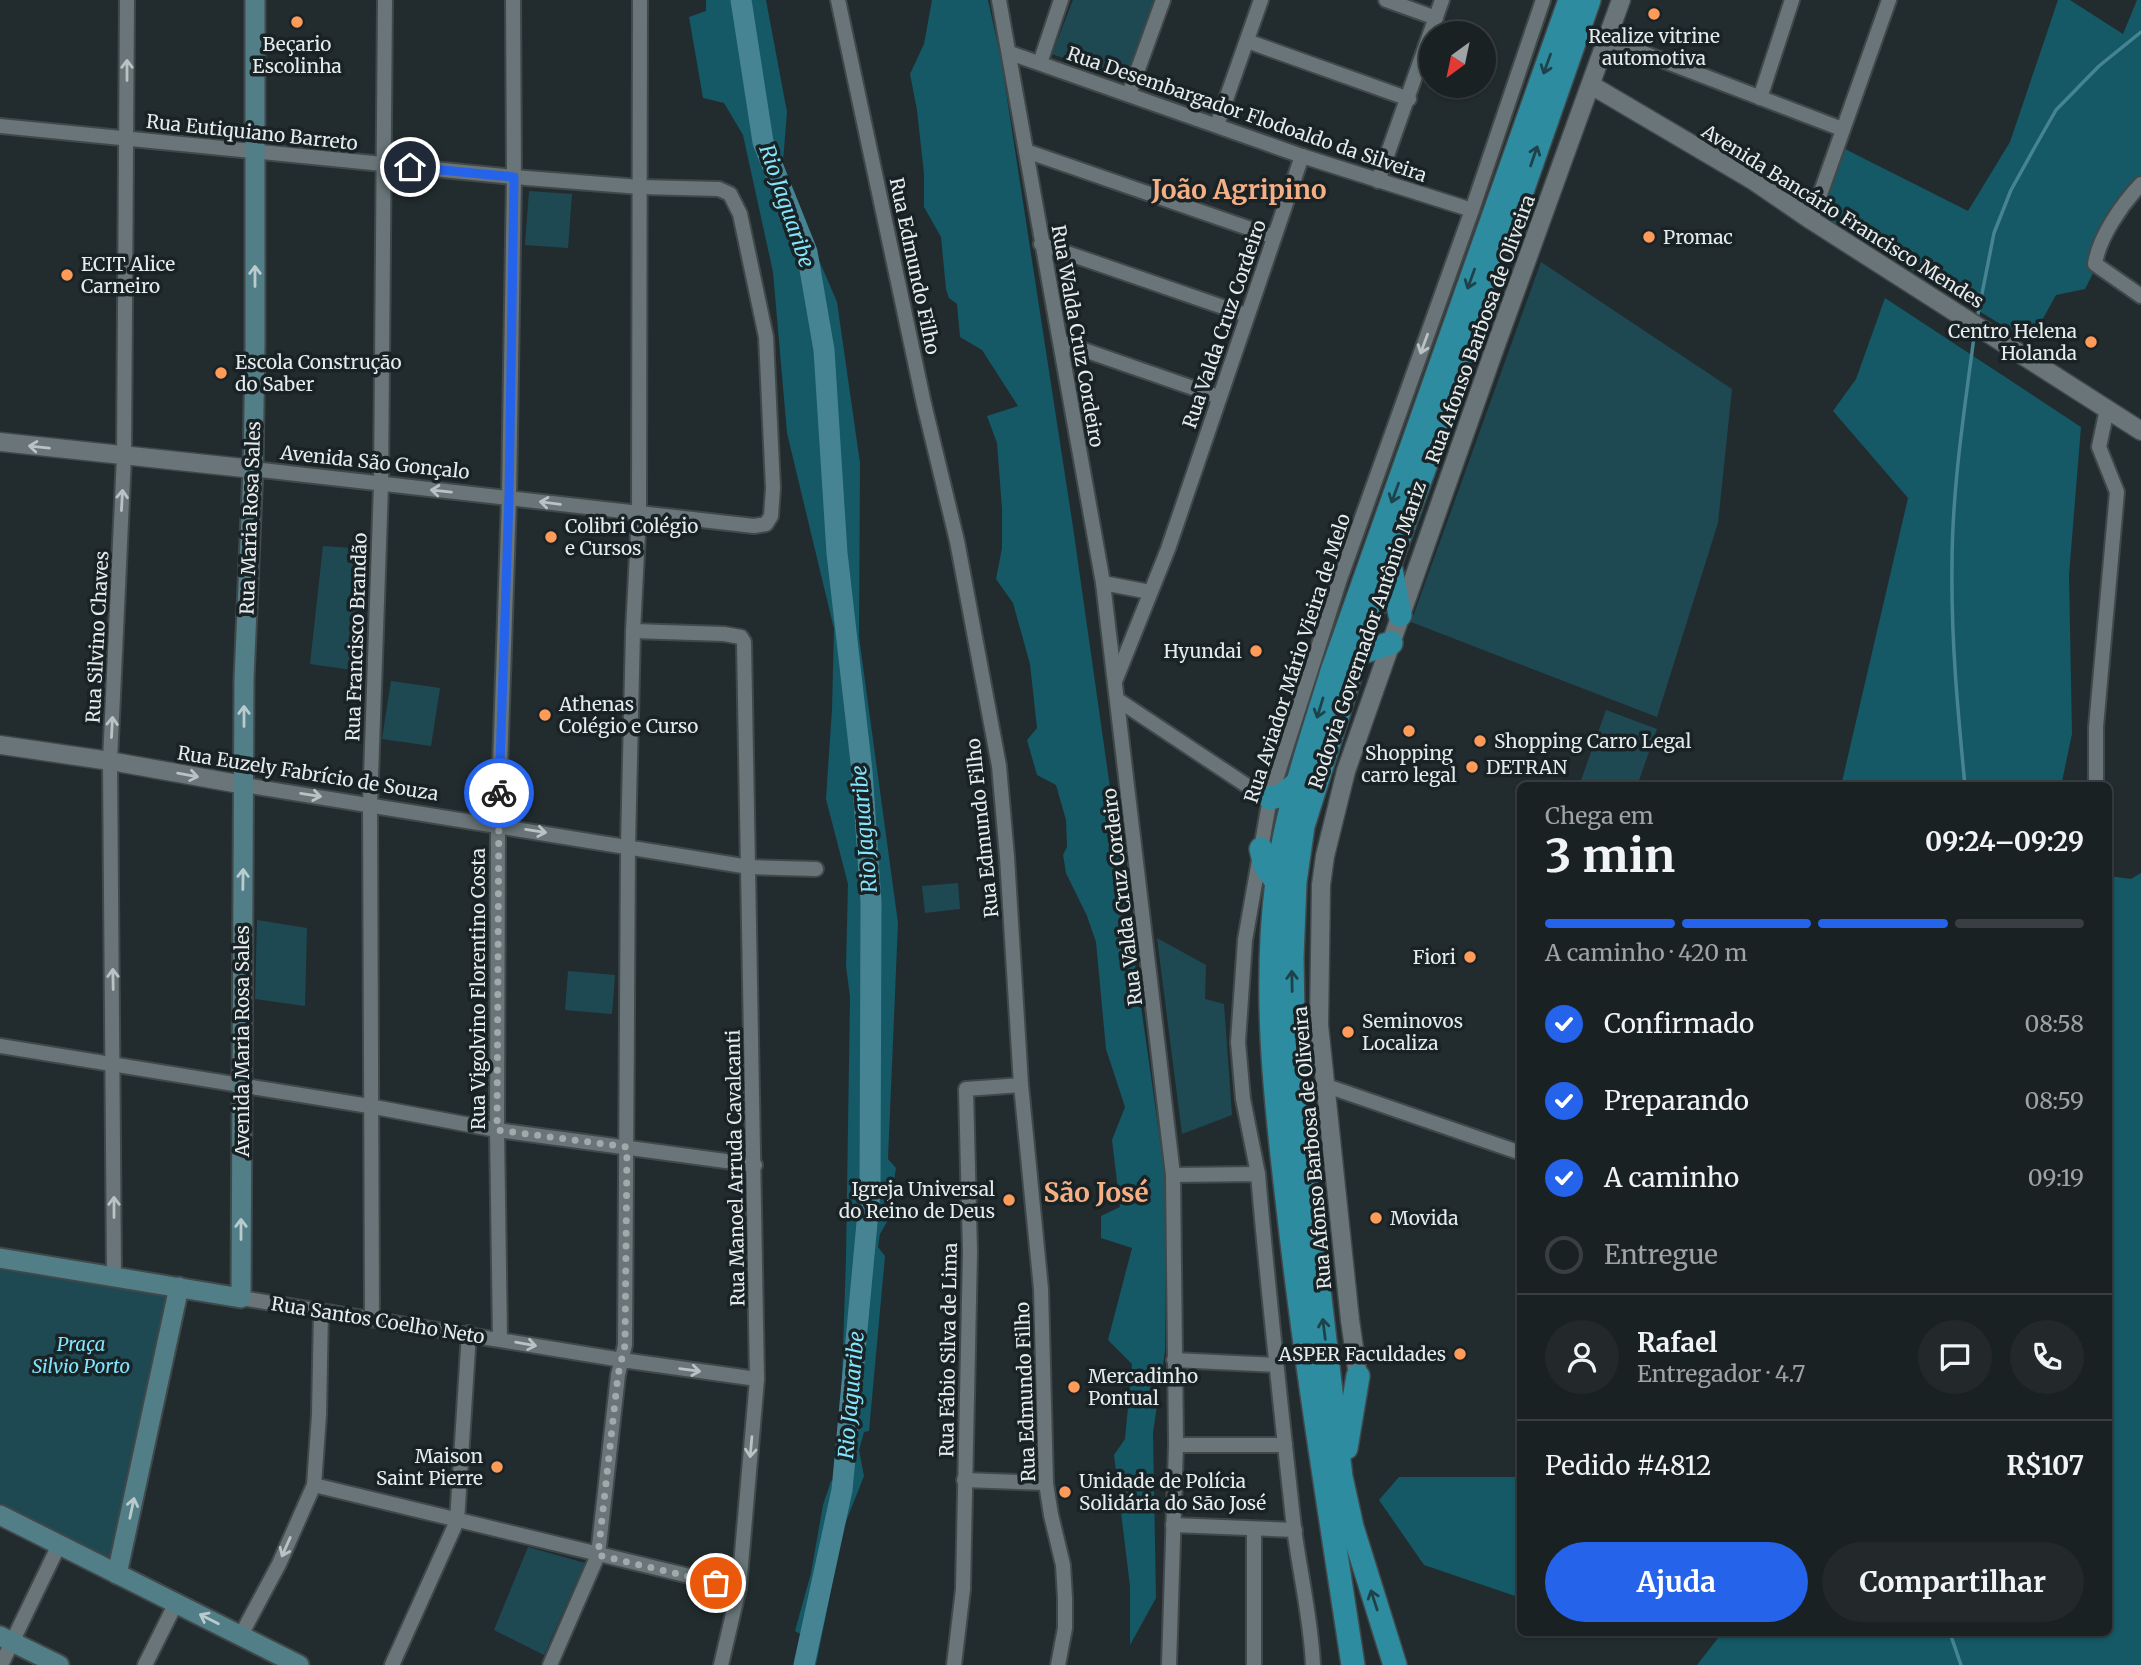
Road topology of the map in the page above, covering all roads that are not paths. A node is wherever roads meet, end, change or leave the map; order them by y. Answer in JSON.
{"nodes":[{"id":1,"x":127,"y":0,"type":"edge"},
{"id":2,"x":255,"y":0,"type":"edge"},
{"id":3,"x":385,"y":0,"type":"edge"},
{"id":4,"x":513,"y":0,"type":"edge"},
{"id":5,"x":640,"y":0,"type":"edge"},
{"id":6,"x":838,"y":0,"type":"edge"},
{"id":7,"x":999,"y":0,"type":"edge"},
{"id":8,"x":1062,"y":0,"type":"edge"},
{"id":9,"x":1163,"y":0,"type":"edge"},
{"id":10,"x":1261,"y":0,"type":"edge"},
{"id":11,"x":1386,"y":0,"type":"edge"},
{"id":12,"x":1442,"y":0,"type":"edge"},
{"id":13,"x":1544,"y":0,"type":"edge"},
{"id":14,"x":1570,"y":0,"type":"edge"},
{"id":15,"x":1589,"y":0,"type":"edge"},
{"id":16,"x":1621,"y":0,"type":"edge"},
{"id":17,"x":1792,"y":0,"type":"edge"},
{"id":18,"x":1889,"y":0,"type":"edge"},
{"id":19,"x":1436,"y":18,"type":"junction"},
{"id":20,"x":1607,"y":40,"type":"junction"},
{"id":21,"x":1247,"y":41,"type":"junction"},
{"id":22,"x":1010,"y":53,"type":"junction"},
{"id":23,"x":1040,"y":63,"type":"junction"},
{"id":24,"x":1591,"y":85,"type":"junction"},
{"id":25,"x":1129,"y":93,"type":"junction"},
{"id":26,"x":1760,"y":98,"type":"junction"},
{"id":27,"x":1409,"y":99,"type":"junction"},
{"id":28,"x":0,"y":125,"type":"edge"},
{"id":29,"x":1217,"y":125,"type":"junction"},
{"id":30,"x":1842,"y":129,"type":"junction"},
{"id":31,"x":128,"y":138,"type":"junction"},
{"id":32,"x":254,"y":151,"type":"junction"},
{"id":33,"x":1026,"y":151,"type":"junction"},
{"id":34,"x":1302,"y":156,"type":"junction"},
{"id":35,"x":383,"y":164,"type":"junction"},
{"id":36,"x":514,"y":177,"type":"junction"},
{"id":37,"x":1378,"y":181,"type":"junction"},
{"id":38,"x":2141,"y":184,"type":"edge"},
{"id":39,"x":640,"y":187,"type":"junction"},
{"id":40,"x":1472,"y":210,"type":"junction"},
{"id":41,"x":1811,"y":220,"type":"junction"},
{"id":42,"x":1274,"y":237,"type":"junction"},
{"id":43,"x":1041,"y":244,"type":"junction"},
{"id":44,"x":2141,"y":296,"type":"edge"},
{"id":45,"x":1247,"y":315,"type":"junction"},
{"id":46,"x":1061,"y":342,"type":"junction"},
{"id":47,"x":1219,"y":397,"type":"junction"},
{"id":48,"x":2107,"y":409,"type":"junction"},
{"id":49,"x":2141,"y":431,"type":"edge"},
{"id":50,"x":0,"y":442,"type":"edge"},
{"id":51,"x":124,"y":456,"type":"junction"},
{"id":52,"x":253,"y":469,"type":"junction"},
{"id":53,"x":381,"y":485,"type":"junction"},
{"id":54,"x":509,"y":498,"type":"junction"},
{"id":55,"x":639,"y":514,"type":"junction"},
{"id":56,"x":745,"y":525,"type":"joint"},
{"id":57,"x":1390,"y":564,"type":"junction"},
{"id":58,"x":1103,"y":583,"type":"junction"},
{"id":59,"x":1150,"y":593,"type":"junction"},
{"id":60,"x":1400,"y":615,"type":"junction"},
{"id":61,"x":633,"y":631,"type":"junction"},
{"id":62,"x":1391,"y":643,"type":"junction"},
{"id":63,"x":1357,"y":654,"type":"junction"},
{"id":64,"x":1116,"y":680,"type":"junction"},
{"id":65,"x":1118,"y":700,"type":"junction"},
{"id":66,"x":0,"y":745,"type":"edge"},
{"id":67,"x":110,"y":761,"type":"junction"},
{"id":68,"x":2096,"y":782,"type":"edge"},
{"id":69,"x":1297,"y":783,"type":"junction"},
{"id":70,"x":244,"y":785,"type":"junction"},
{"id":71,"x":1270,"y":798,"type":"junction"},
{"id":72,"x":370,"y":805,"type":"junction"},
{"id":73,"x":498,"y":826,"type":"junction"},
{"id":74,"x":628,"y":845,"type":"junction"},
{"id":75,"x":1261,"y":849,"type":"junction"},
{"id":76,"x":749,"y":867,"type":"junction"},
{"id":77,"x":816,"y":869,"type":"dead end"},
{"id":78,"x":1276,"y":881,"type":"junction"},
{"id":79,"x":0,"y":1046,"type":"edge"},
{"id":80,"x":113,"y":1063,"type":"junction"},
{"id":81,"x":241,"y":1085,"type":"junction"},
{"id":82,"x":1021,"y":1085,"type":"junction"},
{"id":83,"x":1324,"y":1085,"type":"junction"},
{"id":84,"x":369,"y":1106,"type":"junction"},
{"id":85,"x":497,"y":1130,"type":"junction"},
{"id":86,"x":627,"y":1147,"type":"junction"},
{"id":87,"x":1517,"y":1152,"type":"edge"},
{"id":88,"x":755,"y":1165,"type":"junction"},
{"id":89,"x":1258,"y":1174,"type":"junction"},
{"id":90,"x":1173,"y":1175,"type":"junction"},
{"id":91,"x":0,"y":1258,"type":"edge"},
{"id":92,"x":114,"y":1275,"type":"junction"},
{"id":93,"x":178,"y":1287,"type":"junction"},
{"id":94,"x":241,"y":1298,"type":"junction"},
{"id":95,"x":321,"y":1311,"type":"junction"},
{"id":96,"x":372,"y":1318,"type":"junction"},
{"id":97,"x":469,"y":1333,"type":"junction"},
{"id":98,"x":500,"y":1339,"type":"junction"},
{"id":99,"x":622,"y":1360,"type":"junction"},
{"id":100,"x":1174,"y":1360,"type":"junction"},
{"id":101,"x":1275,"y":1365,"type":"junction"},
{"id":102,"x":1357,"y":1376,"type":"joint"},
{"id":103,"x":757,"y":1379,"type":"junction"},
{"id":104,"x":1176,"y":1445,"type":"junction"},
{"id":105,"x":1285,"y":1445,"type":"junction"},
{"id":106,"x":964,"y":1480,"type":"junction"},
{"id":107,"x":1046,"y":1483,"type":"junction"},
{"id":108,"x":314,"y":1485,"type":"junction"},
{"id":109,"x":0,"y":1515,"type":"edge"},
{"id":110,"x":457,"y":1521,"type":"junction"},
{"id":111,"x":1173,"y":1525,"type":"junction"},
{"id":112,"x":1352,"y":1527,"type":"junction"},
{"id":113,"x":1254,"y":1529,"type":"junction"},
{"id":114,"x":1295,"y":1530,"type":"junction"},
{"id":115,"x":59,"y":1545,"type":"junction"},
{"id":116,"x":598,"y":1555,"type":"junction"},
{"id":117,"x":117,"y":1574,"type":"junction"},
{"id":118,"x":739,"y":1588,"type":"junction"},
{"id":119,"x":176,"y":1603,"type":"junction"},
{"id":120,"x":241,"y":1635,"type":"junction"},
{"id":121,"x":6,"y":1639,"type":"edge"},
{"id":122,"x":293,"y":1664,"type":"edge"},
{"id":123,"x":1,"y":1665,"type":"edge"},
{"id":124,"x":59,"y":1665,"type":"edge"},
{"id":125,"x":145,"y":1665,"type":"edge"},
{"id":126,"x":392,"y":1665,"type":"edge"},
{"id":127,"x":550,"y":1665,"type":"edge"},
{"id":128,"x":721,"y":1665,"type":"edge"},
{"id":129,"x":954,"y":1665,"type":"edge"},
{"id":130,"x":1058,"y":1665,"type":"edge"},
{"id":131,"x":1169,"y":1665,"type":"edge"},
{"id":132,"x":1254,"y":1665,"type":"edge"},
{"id":133,"x":1313,"y":1665,"type":"edge"},
{"id":134,"x":1353,"y":1665,"type":"edge"},
{"id":135,"x":1395,"y":1665,"type":"edge"}],
"edges":[{"from":31,"to":1,"type":"street","name":"Rua Silvino Chaves","one_way":true},
{"from":2,"to":32,"type":"main road","name":"Rua Maria Rosa Sales"},
{"from":3,"to":35,"type":"street","name":"Rua Francisco Brandão"},
{"from":4,"to":36,"type":"street","name":"Rua Vigolvino Florentino Costa"},
{"from":5,"to":39,"type":"street"},
{"from":6,"to":82,"type":"street","name":"Rua Edmundo Filho"},
{"from":7,"to":22,"type":"street","name":"Rua Walda Cruz Cordeiro"},
{"from":8,"to":23,"type":"street"},
{"from":9,"to":25,"type":"street"},
{"from":10,"to":21,"type":"street"},
{"from":11,"to":19,"type":"street"},
{"from":12,"to":19,"type":"street"},
{"from":13,"to":40,"type":"street","name":"Rua Aviador Mário Vieira de Melo"},
{"from":14,"to":69,"type":"highway","name":"Rodovia Governador Antônio Mariz","one_way":true},
{"from":57,"to":15,"type":"highway","name":"Rodovia Governador Antônio Mariz","one_way":true},
{"from":16,"to":20,"type":"street","name":"Rua Afonso Barbosa de Oliveira"},
{"from":17,"to":26,"type":"street"},
{"from":18,"to":30,"type":"street"},
{"from":19,"to":27,"type":"street"},
{"from":20,"to":24,"type":"street","name":"Rua Afonso Barbosa de Oliveira"},
{"from":20,"to":26,"type":"street"},
{"from":21,"to":27,"type":"street"},
{"from":21,"to":29,"type":"street"},
{"from":22,"to":23,"type":"street","name":"Rua Desembargador Flodoaldo da Silveira"},
{"from":22,"to":33,"type":"street","name":"Rua Walda Cruz Cordeiro"},
{"from":23,"to":25,"type":"street","name":"Rua Desembargador Flodoaldo da Silveira"},
{"from":24,"to":41,"type":"street","name":"Avenida Bancário Francisco Mendes"},
{"from":24,"to":60,"type":"street","name":"Rua Afonso Barbosa de Oliveira"},
{"from":25,"to":29,"type":"street","name":"Rua Desembargador Flodoaldo da Silveira"},
{"from":26,"to":30,"type":"street"},
{"from":27,"to":37,"type":"street"},
{"from":28,"to":31,"type":"street","name":"Rua Eutiquiano Barreto"},
{"from":29,"to":34,"type":"street","name":"Rua Desembargador Flodoaldo da Silveira"},
{"from":30,"to":41,"type":"street"},
{"from":31,"to":32,"type":"street","name":"Rua Eutiquiano Barreto"},
{"from":31,"to":51,"type":"street","name":"Rua Silvino Chaves"},
{"from":32,"to":35,"type":"street","name":"Rua Eutiquiano Barreto"},
{"from":52,"to":32,"type":"main road","name":"Rua Maria Rosa Sales","one_way":true},
{"from":33,"to":42,"type":"street"},
{"from":33,"to":43,"type":"street","name":"Rua Walda Cruz Cordeiro"},
{"from":34,"to":37,"type":"street","name":"Rua Desembargador Flodoaldo da Silveira"},
{"from":34,"to":42,"type":"street","name":"Rua Valda Cruz Cordeiro"},
{"from":35,"to":36,"type":"street","name":"Rua Eutiquiano Barreto"},
{"from":35,"to":53,"type":"street","name":"Rua Francisco Brandão"},
{"from":36,"to":39,"type":"street","name":"Rua Eutiquiano Barreto"},
{"from":36,"to":54,"type":"street","name":"Rua Vigolvino Florentino Costa"},
{"from":37,"to":40,"type":"street","name":"Rua Desembargador Flodoaldo da Silveira"},
{"from":38,"to":44,"type":"street"},
{"from":39,"to":55,"type":"street"},
{"from":39,"to":56,"type":"street","name":"Rua Eutiquiano Barreto"},
{"from":40,"to":71,"type":"street","name":"Rua Aviador Mário Vieira de Melo","one_way":true},
{"from":41,"to":48,"type":"street","name":"Avenida Bancário Francisco Mendes"},
{"from":42,"to":45,"type":"street","name":"Rua Valda Cruz Cordeiro"},
{"from":43,"to":45,"type":"street"},
{"from":43,"to":46,"type":"street","name":"Rua Walda Cruz Cordeiro"},
{"from":45,"to":47,"type":"street","name":"Rua Valda Cruz Cordeiro"},
{"from":46,"to":47,"type":"street"},
{"from":46,"to":58,"type":"street","name":"Rua Walda Cruz Cordeiro"},
{"from":47,"to":59,"type":"street","name":"Rua Valda Cruz Cordeiro"},
{"from":48,"to":49,"type":"street","name":"Avenida Bancário Francisco Mendes"},
{"from":48,"to":68,"type":"street"},
{"from":51,"to":50,"type":"street","name":"Avenida São Gonçalo","one_way":true},
{"from":51,"to":52,"type":"street","name":"Avenida São Gonçalo"},
{"from":67,"to":51,"type":"street","name":"Rua Silvino Chaves","one_way":true},
{"from":52,"to":53,"type":"street","name":"Avenida São Gonçalo"},
{"from":70,"to":52,"type":"main road","name":"Rua Maria Rosa Sales","one_way":true},
{"from":54,"to":53,"type":"street","name":"Avenida São Gonçalo","one_way":true},
{"from":53,"to":72,"type":"street","name":"Rua Francisco Brandão"},
{"from":55,"to":54,"type":"street","name":"Avenida São Gonçalo","one_way":true},
{"from":54,"to":73,"type":"street","name":"Rua Vigolvino Florentino Costa"},
{"from":55,"to":56,"type":"street","name":"Avenida São Gonçalo"},
{"from":55,"to":61,"type":"street"},
{"from":57,"to":60,"type":"highway"},
{"from":57,"to":63,"type":"highway","name":"Rodovia Governador Antônio Mariz"},
{"from":58,"to":59,"type":"street"},
{"from":58,"to":64,"type":"street","name":"Rua Walda Cruz Cordeiro"},
{"from":59,"to":64,"type":"street","name":"Rua Valda Cruz Cordeiro"},
{"from":60,"to":62,"type":"street","name":"Rua Afonso Barbosa de Oliveira"},
{"from":61,"to":74,"type":"street"},
{"from":61,"to":76,"type":"street","name":"Rua Manoel Arruda Cavalcanti"},
{"from":62,"to":63,"type":"highway"},
{"from":62,"to":83,"type":"street","name":"Rua Afonso Barbosa de Oliveira"},
{"from":112,"to":63,"type":"highway","name":"Rodovia Governador Antônio Mariz","one_way":true},
{"from":64,"to":65,"type":"street","name":"Rua Valda Cruz Cordeiro"},
{"from":65,"to":71,"type":"street"},
{"from":65,"to":90,"type":"street","name":"Rua Valda Cruz Cordeiro"},
{"from":66,"to":67,"type":"street","name":"Rua Euzely Fabrício de Souza"},
{"from":67,"to":70,"type":"street","name":"Rua Euzely Fabrício de Souza","one_way":true},
{"from":80,"to":67,"type":"street","name":"Rua Silvino Chaves","one_way":true},
{"from":69,"to":71,"type":"highway"},
{"from":69,"to":78,"type":"highway","name":"Rodovia Governador Antônio Mariz"},
{"from":70,"to":72,"type":"street","name":"Rua Euzely Fabrício de Souza","one_way":true},
{"from":81,"to":70,"type":"main road","name":"Avenida Maria Rosa Sales","one_way":true},
{"from":71,"to":75,"type":"street","name":"Rua Aviador Mário Vieira de Melo"},
{"from":72,"to":73,"type":"street","name":"Rua Euzely Fabrício de Souza"},
{"from":72,"to":84,"type":"street","name":"Rua Francisco Brandão"},
{"from":73,"to":74,"type":"street","name":"Rua Euzely Fabrício de Souza","one_way":true},
{"from":73,"to":85,"type":"street","name":"Rua Vigolvino Florentino Costa"},
{"from":74,"to":76,"type":"street","name":"Rua Euzely Fabrício de Souza"},
{"from":74,"to":86,"type":"street"},
{"from":75,"to":78,"type":"highway"},
{"from":75,"to":89,"type":"street","name":"Rua Aviador Mário Vieira de Melo"},
{"from":76,"to":77,"type":"street","name":"Rua Euzely Fabrício de Souza"},
{"from":76,"to":88,"type":"street","name":"Rua Manoel Arruda Cavalcanti"},
{"from":78,"to":134,"type":"highway","name":"Rodovia Governador Antônio Mariz"},
{"from":79,"to":80,"type":"street"},
{"from":80,"to":81,"type":"street"},
{"from":92,"to":80,"type":"street","name":"Rua Silvino Chaves","one_way":true},
{"from":81,"to":84,"type":"street"},
{"from":94,"to":81,"type":"main road","name":"Avenida Maria Rosa Sales","one_way":true},
{"from":82,"to":106,"type":"street","name":"Rua Fábio Silva de Lima"},
{"from":82,"to":107,"type":"street","name":"Rua Edmundo Filho"},
{"from":83,"to":87,"type":"street"},
{"from":83,"to":102,"type":"street","name":"Rua Afonso Barbosa de Oliveira"},
{"from":84,"to":85,"type":"street"},
{"from":84,"to":96,"type":"street","name":"Rua Francisco Brandão"},
{"from":85,"to":86,"type":"street"},
{"from":85,"to":98,"type":"street","name":"Rua Vigolvino Florentino Costa"},
{"from":86,"to":88,"type":"street"},
{"from":86,"to":99,"type":"street"},
{"from":88,"to":103,"type":"street","name":"Rua Manoel Arruda Cavalcanti"},
{"from":89,"to":90,"type":"street"},
{"from":89,"to":101,"type":"street","name":"Rua Aviador Mário Vieira de Melo"},
{"from":90,"to":100,"type":"street","name":"Rua Valda Cruz Cordeiro"},
{"from":91,"to":92,"type":"main road","name":"Rua Santos Coelho Neto"},
{"from":92,"to":93,"type":"main road","name":"Rua Santos Coelho Neto"},
{"from":93,"to":94,"type":"main road","name":"Rua Santos Coelho Neto"},
{"from":117,"to":93,"type":"main road","one_way":true},
{"from":94,"to":95,"type":"street","name":"Rua Santos Coelho Neto"},
{"from":95,"to":96,"type":"street","name":"Rua Santos Coelho Neto"},
{"from":95,"to":108,"type":"street"},
{"from":96,"to":97,"type":"street","name":"Rua Santos Coelho Neto"},
{"from":97,"to":98,"type":"street","name":"Rua Santos Coelho Neto"},
{"from":97,"to":110,"type":"street"},
{"from":98,"to":99,"type":"street","name":"Rua Santos Coelho Neto","one_way":true},
{"from":99,"to":103,"type":"street","name":"Rua Santos Coelho Neto","one_way":true},
{"from":99,"to":116,"type":"street"},
{"from":100,"to":101,"type":"street"},
{"from":100,"to":104,"type":"street","name":"Rua Valda Cruz Cordeiro"},
{"from":101,"to":105,"type":"street","name":"Rua Aviador Mário Vieira de Melo"},
{"from":102,"to":112,"type":"highway"},
{"from":103,"to":118,"type":"street","name":"Rua Manoel Arruda Cavalcanti","one_way":true},
{"from":104,"to":105,"type":"street"},
{"from":104,"to":111,"type":"street","name":"Rua Valda Cruz Cordeiro"},
{"from":105,"to":114,"type":"street","name":"Rua Aviador Mário Vieira de Melo"},
{"from":106,"to":107,"type":"street"},
{"from":106,"to":129,"type":"street","name":"Rua Fábio Silva de Lima"},
{"from":107,"to":130,"type":"street","name":"Rua Edmundo Filho"},
{"from":108,"to":110,"type":"street"},
{"from":108,"to":120,"type":"street","one_way":true},
{"from":109,"to":115,"type":"main road"},
{"from":110,"to":116,"type":"street"},
{"from":110,"to":126,"type":"street"},
{"from":111,"to":113,"type":"street"},
{"from":111,"to":131,"type":"street","name":"Rua Valda Cruz Cordeiro"},
{"from":135,"to":112,"type":"highway","name":"Rodovia Governador Antônio Mariz","one_way":true},
{"from":113,"to":114,"type":"street"},
{"from":113,"to":132,"type":"street"},
{"from":114,"to":133,"type":"street","name":"Rua Aviador Mário Vieira de Melo"},
{"from":115,"to":117,"type":"main road"},
{"from":115,"to":121,"type":"street"},
{"from":116,"to":118,"type":"street"},
{"from":116,"to":127,"type":"street"},
{"from":117,"to":119,"type":"main road"},
{"from":118,"to":128,"type":"street","name":"Rua Manoel Arruda Cavalcanti"},
{"from":120,"to":119,"type":"main road","one_way":true},
{"from":119,"to":125,"type":"street"},
{"from":120,"to":122,"type":"main road"},
{"from":121,"to":123,"type":"street"},
{"from":121,"to":124,"type":"main road"}]}
